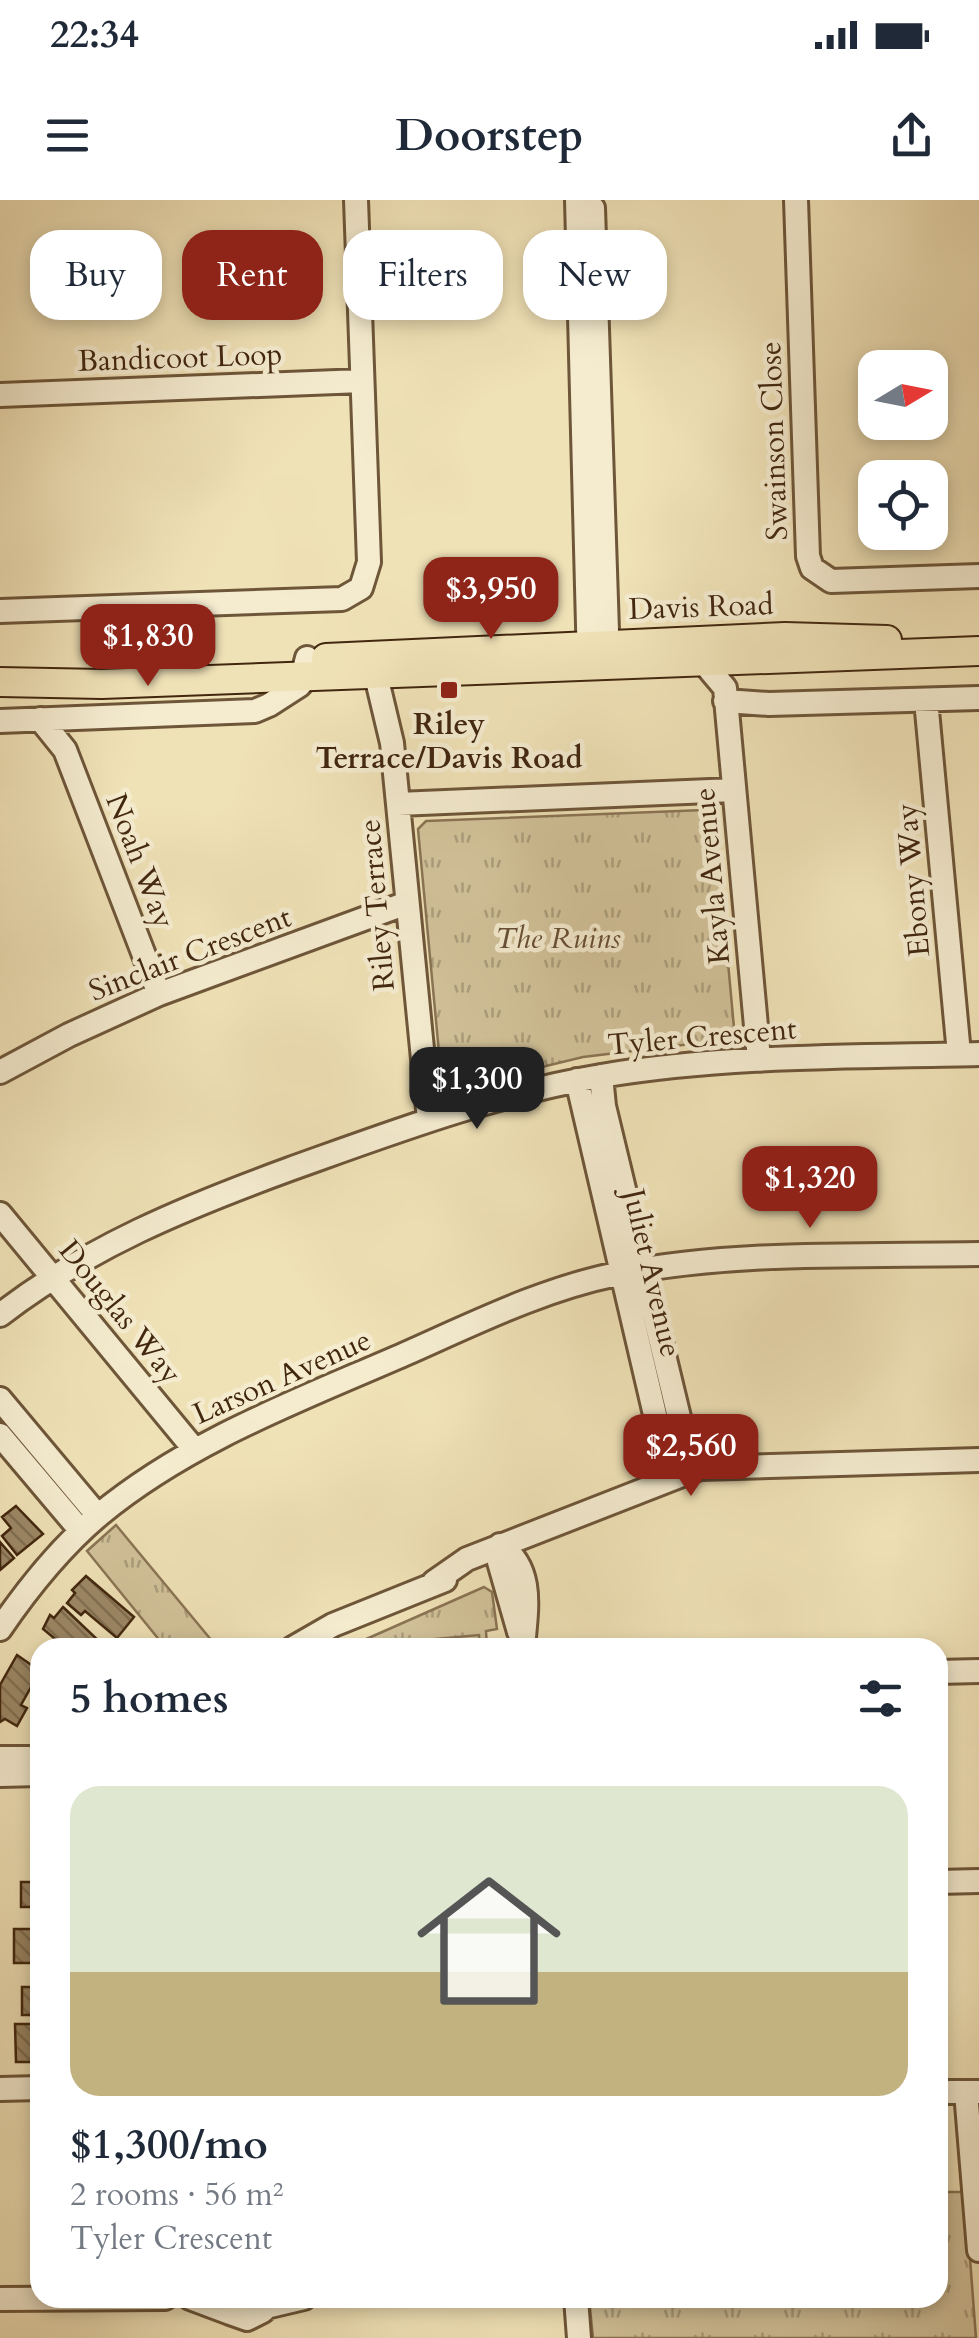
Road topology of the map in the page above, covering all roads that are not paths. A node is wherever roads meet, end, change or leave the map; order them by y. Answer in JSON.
{"nodes":[{"id":1,"x":356,"y":200,"type":"edge"},
{"id":2,"x":577,"y":200,"type":"edge"},
{"id":3,"x":592,"y":200,"type":"edge"},
{"id":4,"x":796,"y":200,"type":"edge"},
{"id":5,"x":362,"y":381,"type":"junction"},
{"id":6,"x":0,"y":395,"type":"edge"},
{"id":7,"x":979,"y":576,"type":"edge"},
{"id":8,"x":0,"y":610,"type":"edge"},
{"id":9,"x":979,"y":648,"type":"edge"},
{"id":10,"x":599,"y":655,"type":"junction"},
{"id":11,"x":757,"y":660,"type":"junction"},
{"id":12,"x":704,"y":663,"type":"junction"},
{"id":13,"x":385,"y":665,"type":"junction"},
{"id":14,"x":305,"y":668,"type":"junction"},
{"id":15,"x":3,"y":682,"type":"edge"},
{"id":16,"x":725,"y":694,"type":"junction"},
{"id":17,"x":979,"y":698,"type":"edge"},
{"id":18,"x":926,"y":700,"type":"junction"},
{"id":19,"x":769,"y":704,"type":"junction"},
{"id":20,"x":76,"y":718,"type":"junction"},
{"id":21,"x":40,"y":720,"type":"junction"},
{"id":22,"x":0,"y":721,"type":"edge"},
{"id":23,"x":728,"y":725,"type":"junction"},
{"id":24,"x":65,"y":750,"type":"junction"},
{"id":25,"x":734,"y":790,"type":"junction"},
{"id":26,"x":398,"y":804,"type":"junction"},
{"id":27,"x":407,"y":903,"type":"junction"},
{"id":28,"x":160,"y":994,"type":"junction"},
{"id":29,"x":969,"y":1054,"type":"edge"},
{"id":30,"x":759,"y":1059,"type":"junction"},
{"id":31,"x":0,"y":1072,"type":"edge"},
{"id":32,"x":589,"y":1078,"type":"junction"},
{"id":33,"x":428,"y":1120,"type":"junction"},
{"id":34,"x":0,"y":1214,"type":"edge"},
{"id":35,"x":979,"y":1254,"type":"edge"},
{"id":36,"x":634,"y":1272,"type":"junction"},
{"id":37,"x":52,"y":1277,"type":"junction"},
{"id":38,"x":0,"y":1315,"type":"edge"},
{"id":39,"x":0,"y":1399,"type":"edge"},
{"id":40,"x":0,"y":1434,"type":"edge"},
{"id":41,"x":194,"y":1449,"type":"junction"},
{"id":42,"x":979,"y":1460,"type":"edge"},
{"id":43,"x":681,"y":1475,"type":"junction"},
{"id":44,"x":89,"y":1524,"type":"junction"},
{"id":45,"x":505,"y":1554,"type":"junction"},
{"id":46,"x":1,"y":1625,"type":"edge"},
{"id":47,"x":311,"y":1638,"type":"edge"},
{"id":48,"x":521,"y":1638,"type":"edge"},
{"id":49,"x":979,"y":1671,"type":"edge"},
{"id":50,"x":948,"y":1672,"type":"edge"},
{"id":51,"x":0,"y":1758,"type":"edge"},
{"id":52,"x":30,"y":1758,"type":"edge"},
{"id":53,"x":30,"y":1774,"type":"edge"},
{"id":54,"x":0,"y":1775,"type":"edge"},
{"id":55,"x":979,"y":1881,"type":"edge"},
{"id":56,"x":948,"y":1882,"type":"edge"},
{"id":57,"x":30,"y":2088,"type":"edge"},
{"id":58,"x":0,"y":2089,"type":"edge"},
{"id":59,"x":972,"y":2092,"type":"edge"},
{"id":60,"x":979,"y":2250,"type":"edge"},
{"id":61,"x":0,"y":2299,"type":"edge"},
{"id":62,"x":30,"y":2299,"type":"edge"},
{"id":63,"x":263,"y":2308,"type":"edge"},
{"id":64,"x":266,"y":2308,"type":"edge"},
{"id":65,"x":577,"y":2308,"type":"edge"},
{"id":66,"x":230,"y":2309,"type":"edge"},
{"id":67,"x":252,"y":2338,"type":"edge"},
{"id":68,"x":263,"y":2338,"type":"edge"},
{"id":69,"x":579,"y":2338,"type":"edge"}],
"edges":[{"from":1,"to":5,"type":"street"},
{"from":2,"to":10,"type":"street"},
{"from":3,"to":10,"type":"street"},
{"from":4,"to":7,"type":"street","name":"Swainson Close"},
{"from":5,"to":6,"type":"street","name":"Bandicoot Loop"},
{"from":5,"to":8,"type":"street"},
{"from":9,"to":10,"type":"main road","name":"Davis Road"},
{"from":9,"to":11,"type":"main road","name":"Davis Road"},
{"from":10,"to":12,"type":"main road","name":"Davis Road"},
{"from":10,"to":13,"type":"main road","name":"Davis Road"},
{"from":11,"to":12,"type":"main road","name":"Davis Road"},
{"from":11,"to":16,"type":"street"},
{"from":12,"to":16,"type":"street"},
{"from":13,"to":14,"type":"main road","name":"Davis Road"},
{"from":13,"to":26,"type":"street","name":"Riley Terrace"},
{"from":14,"to":15,"type":"main road","name":"Davis Road"},
{"from":14,"to":20,"type":"street"},
{"from":16,"to":19,"type":"street"},
{"from":16,"to":23,"type":"street","name":"Kayla Avenue"},
{"from":17,"to":18,"type":"street"},
{"from":18,"to":19,"type":"street"},
{"from":18,"to":29,"type":"street","name":"Ebony Way"},
{"from":19,"to":23,"type":"street"},
{"from":20,"to":21,"type":"street"},
{"from":20,"to":24,"type":"street"},
{"from":21,"to":22,"type":"street"},
{"from":21,"to":24,"type":"street","name":"Noah Way"},
{"from":23,"to":25,"type":"street","name":"Kayla Avenue"},
{"from":24,"to":28,"type":"street","name":"Noah Way"},
{"from":25,"to":26,"type":"street"},
{"from":25,"to":30,"type":"street","name":"Kayla Avenue"},
{"from":26,"to":27,"type":"street","name":"Riley Terrace"},
{"from":27,"to":28,"type":"street","name":"Sinclair Crescent"},
{"from":27,"to":33,"type":"street","name":"Riley Terrace"},
{"from":28,"to":31,"type":"street","name":"Sinclair Crescent"},
{"from":29,"to":30,"type":"street","name":"Tyler Crescent"},
{"from":30,"to":32,"type":"street","name":"Tyler Crescent"},
{"from":32,"to":33,"type":"street","name":"Tyler Crescent"},
{"from":32,"to":36,"type":"street","name":"Juliet Avenue"},
{"from":33,"to":37,"type":"street","name":"Tyler Crescent"},
{"from":34,"to":37,"type":"street","name":"Douglas Way"},
{"from":35,"to":36,"type":"street","name":"Larson Avenue"},
{"from":36,"to":41,"type":"street","name":"Larson Avenue"},
{"from":36,"to":43,"type":"street","name":"Juliet Avenue"},
{"from":37,"to":38,"type":"street","name":"Tyler Crescent"},
{"from":37,"to":41,"type":"street","name":"Douglas Way"},
{"from":39,"to":44,"type":"street"},
{"from":40,"to":44,"type":"street"},
{"from":41,"to":44,"type":"street","name":"Larson Avenue"},
{"from":42,"to":43,"type":"street"},
{"from":43,"to":45,"type":"street"},
{"from":44,"to":46,"type":"street","name":"Larson Avenue"},
{"from":45,"to":47,"type":"street"},
{"from":45,"to":48,"type":"street"},
{"from":49,"to":50,"type":"street"},
{"from":51,"to":52,"type":"street"},
{"from":53,"to":54,"type":"street"},
{"from":55,"to":56,"type":"street"},
{"from":57,"to":58,"type":"street"},
{"from":59,"to":60,"type":"street"},
{"from":61,"to":62,"type":"street"},
{"from":63,"to":66,"type":"street"},
{"from":64,"to":68,"type":"street"},
{"from":65,"to":69,"type":"street"},
{"from":66,"to":67,"type":"street"}]}
